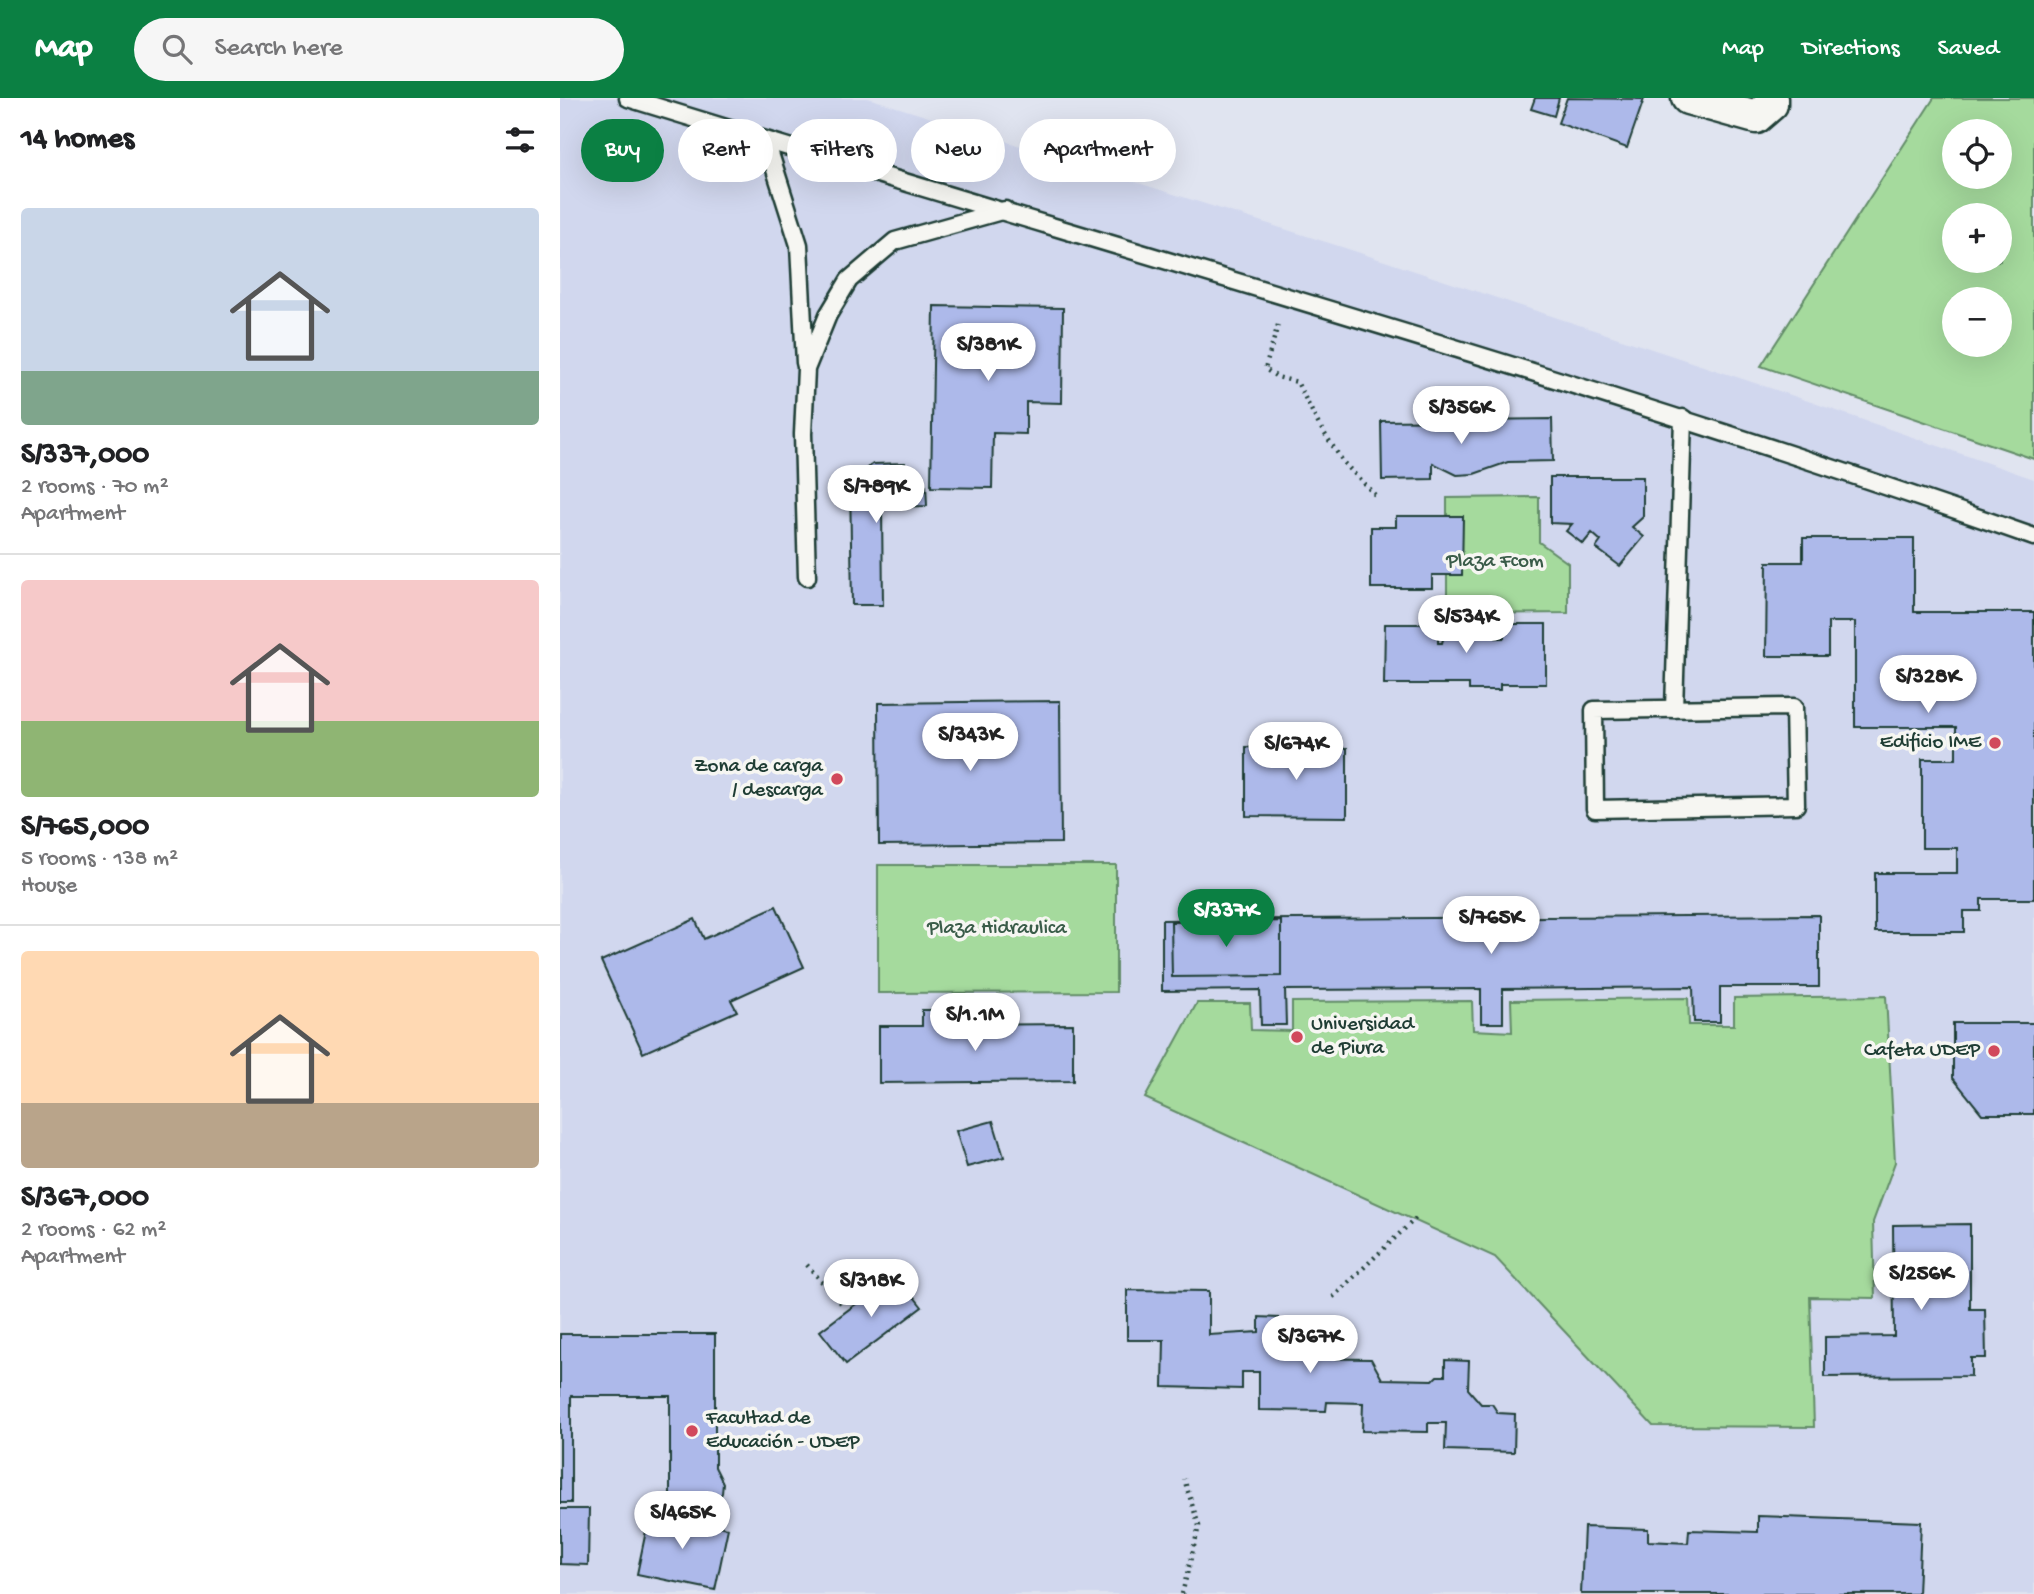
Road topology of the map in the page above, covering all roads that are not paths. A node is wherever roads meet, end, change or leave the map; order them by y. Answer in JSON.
{"nodes":[{"id":1,"x":628,"y":98,"type":"edge"},
{"id":2,"x":1688,"y":98,"type":"edge"},
{"id":3,"x":1771,"y":98,"type":"edge"},
{"id":4,"x":695,"y":119,"type":"edge"},
{"id":5,"x":773,"y":143,"type":"edge"},
{"id":6,"x":773,"y":163,"type":"edge"},
{"id":7,"x":1005,"y":210,"type":"junction"},
{"id":8,"x":806,"y":369,"type":"junction"},
{"id":9,"x":1683,"y":418,"type":"junction"},
{"id":10,"x":2034,"y":537,"type":"edge"},
{"id":11,"x":807,"y":577,"type":"dead end"},
{"id":12,"x":1674,"y":709,"type":"junction"}],
"edges":[{"from":1,"to":4,"type":"lane"},
{"from":2,"to":3,"type":"street"},
{"from":5,"to":7,"type":"lane"},
{"from":6,"to":8,"type":"lane"},
{"from":7,"to":8,"type":"lane"},
{"from":7,"to":9,"type":"lane"},
{"from":8,"to":11,"type":"lane"},
{"from":9,"to":10,"type":"lane"},
{"from":9,"to":12,"type":"lane"},
{"from":12,"to":12,"type":"lane"}]}
